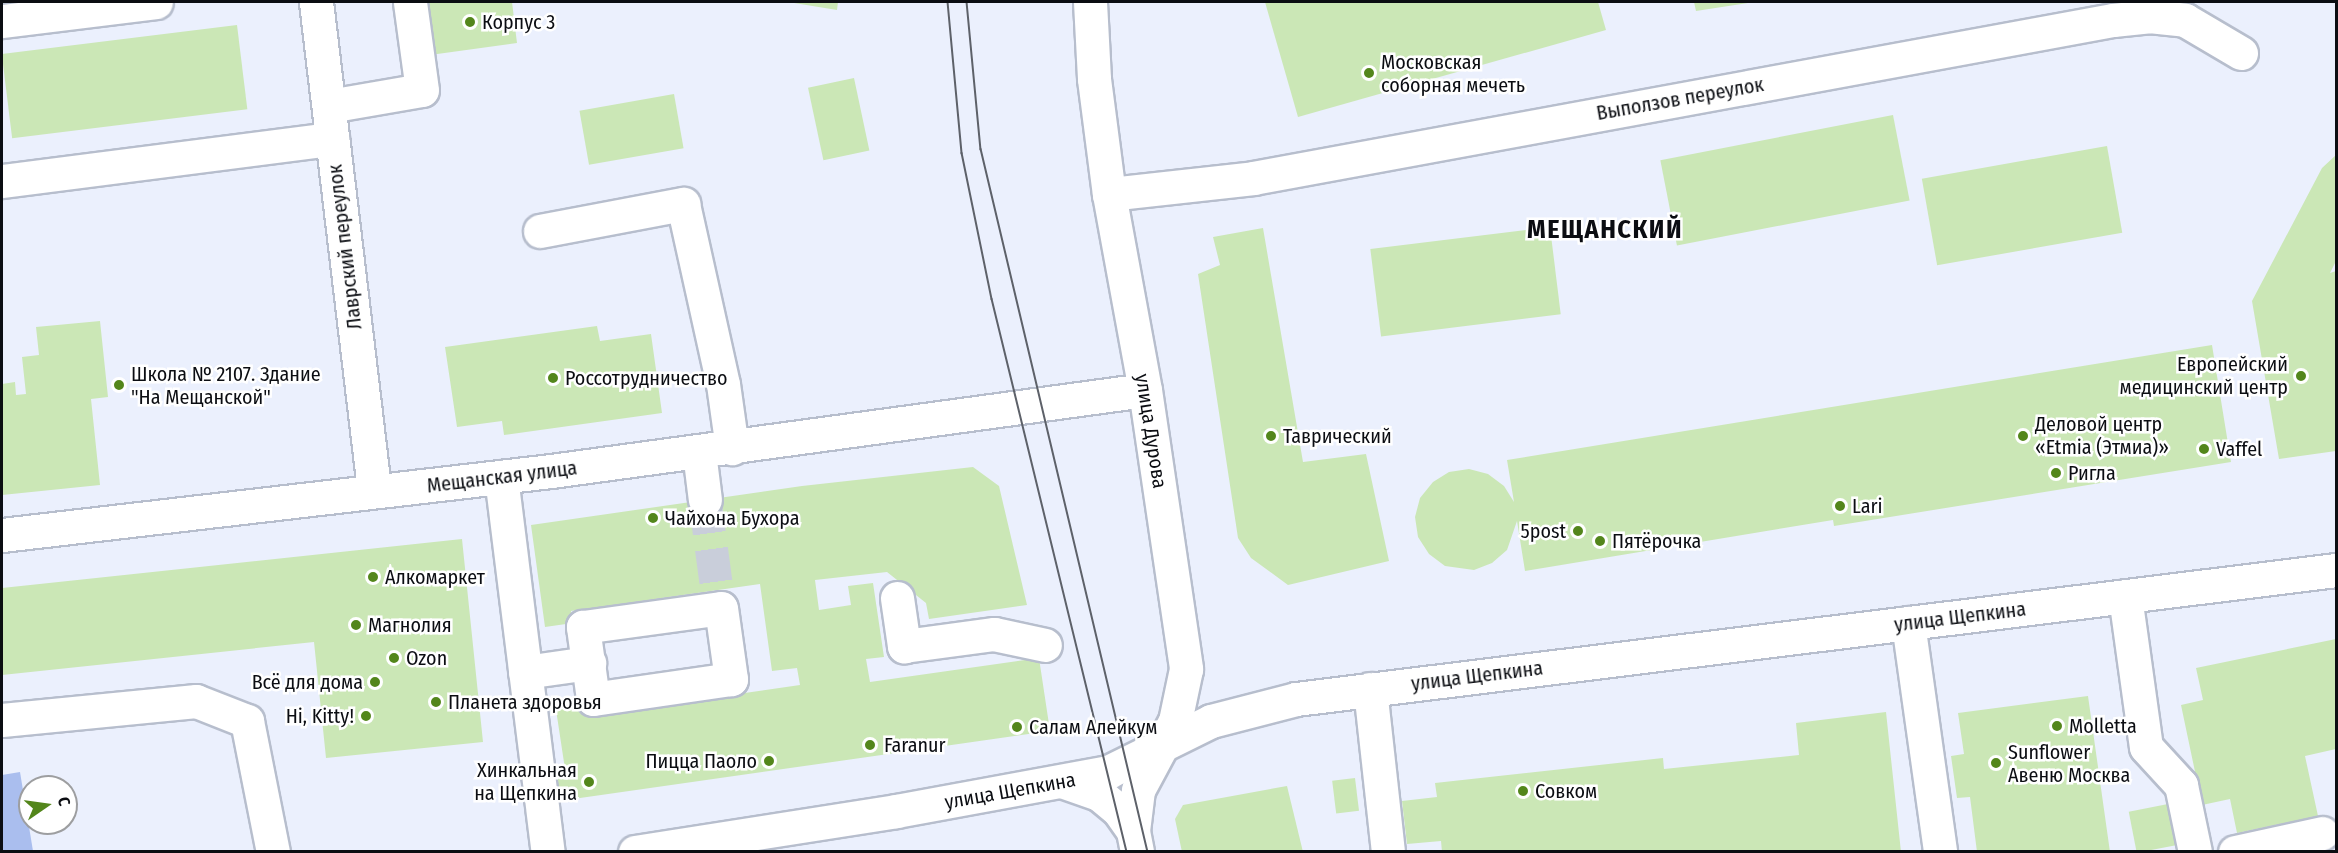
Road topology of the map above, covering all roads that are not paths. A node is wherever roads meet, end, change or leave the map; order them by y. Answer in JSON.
{"nodes":[{"id":1,"x":156,"y":2,"type":"edge"},
{"id":2,"x":316,"y":2,"type":"edge"},
{"id":3,"x":410,"y":2,"type":"edge"},
{"id":4,"x":1090,"y":2,"type":"edge"},
{"id":5,"x":2,"y":21,"type":"edge"},
{"id":6,"x":2241,"y":53,"type":"dead end"},
{"id":7,"x":328,"y":106,"type":"junction"},
{"id":8,"x":332,"y":139,"type":"junction"},
{"id":9,"x":2,"y":181,"type":"edge"},
{"id":10,"x":1109,"y":194,"type":"junction"},
{"id":11,"x":540,"y":231,"type":"dead end"},
{"id":12,"x":1145,"y":390,"type":"junction"},
{"id":13,"x":732,"y":447,"type":"junction"},
{"id":14,"x":699,"y":452,"type":"junction"},
{"id":15,"x":501,"y":477,"type":"junction"},
{"id":16,"x":374,"y":492,"type":"junction"},
{"id":17,"x":705,"y":500,"type":"tunnel mouth"},
{"id":18,"x":2,"y":535,"type":"edge"},
{"id":19,"x":2337,"y":570,"type":"edge"},
{"id":20,"x":2125,"y":596,"type":"junction"},
{"id":21,"x":897,"y":598,"type":"dead end"},
{"id":22,"x":1908,"y":623,"type":"junction"},
{"id":23,"x":1045,"y":645,"type":"dead end"},
{"id":24,"x":589,"y":663,"type":"junction"},
{"id":25,"x":525,"y":672,"type":"junction"},
{"id":26,"x":1370,"y":689,"type":"junction"},
{"id":27,"x":2,"y":720,"type":"edge"},
{"id":28,"x":1157,"y":750,"type":"junction"},
{"id":29,"x":1064,"y":782,"type":"junction"},
{"id":30,"x":2322,"y":833,"type":"dead end"},
{"id":31,"x":1135,"y":841,"type":"edge"},
{"id":32,"x":273,"y":852,"type":"edge"},
{"id":33,"x":548,"y":852,"type":"edge"},
{"id":34,"x":635,"y":852,"type":"edge"},
{"id":35,"x":1388,"y":852,"type":"edge"},
{"id":36,"x":1940,"y":852,"type":"edge"},
{"id":37,"x":2194,"y":852,"type":"edge"},
{"id":38,"x":2235,"y":852,"type":"edge"}],
"edges":[{"from":1,"to":5,"type":"street"},
{"from":2,"to":7,"type":"street","name":"Лаврский переулок"},
{"from":3,"to":7,"type":"street"},
{"from":4,"to":10,"type":"street","name":"улица Дурова"},
{"from":6,"to":10,"type":"street","name":"Выползов переулок"},
{"from":7,"to":8,"type":"street","name":"Лаврский переулок"},
{"from":8,"to":9,"type":"street"},
{"from":8,"to":16,"type":"street","name":"Лаврский переулок"},
{"from":10,"to":12,"type":"street","name":"улица Дурова"},
{"from":11,"to":13,"type":"street"},
{"from":12,"to":13,"type":"street","name":"Мещанская улица"},
{"from":12,"to":28,"type":"street","name":"улица Дурова"},
{"from":13,"to":14,"type":"street","name":"Мещанская улица"},
{"from":14,"to":15,"type":"street","name":"Мещанская улица"},
{"from":14,"to":17,"type":"street"},
{"from":15,"to":16,"type":"street","name":"Мещанская улица"},
{"from":15,"to":25,"type":"street"},
{"from":16,"to":18,"type":"street","name":"Мещанская улица"},
{"from":19,"to":20,"type":"street","name":"улица Щепкина"},
{"from":20,"to":22,"type":"street","name":"улица Щепкина"},
{"from":20,"to":37,"type":"street"},
{"from":21,"to":23,"type":"street"},
{"from":22,"to":26,"type":"street","name":"улица Щепкина"},
{"from":22,"to":36,"type":"street"},
{"from":24,"to":24,"type":"street"},
{"from":24,"to":25,"type":"street"},
{"from":25,"to":33,"type":"street"},
{"from":26,"to":28,"type":"street","name":"улица Щепкина"},
{"from":26,"to":35,"type":"street"},
{"from":27,"to":32,"type":"street"},
{"from":28,"to":29,"type":"street","name":"улица Щепкина"},
{"from":28,"to":31,"type":"street","name":"улица Дурова"},
{"from":29,"to":31,"type":"street"},
{"from":29,"to":34,"type":"street","name":"улица Щепкина"},
{"from":30,"to":38,"type":"street"}]}
